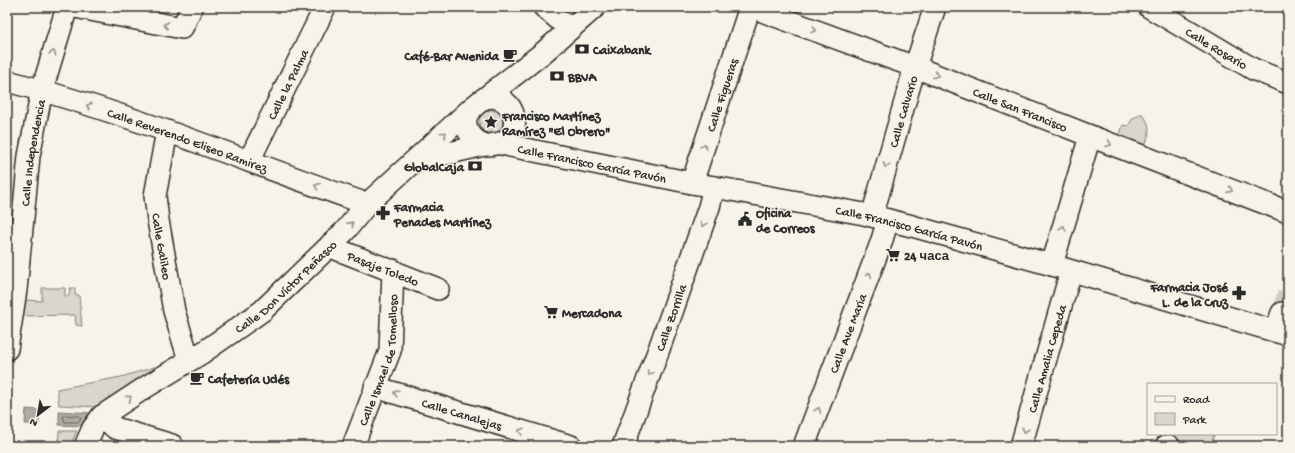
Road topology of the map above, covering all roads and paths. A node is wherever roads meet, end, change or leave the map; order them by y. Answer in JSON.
{"nodes":[{"id":1,"x":67,"y":7,"type":"edge"},
{"id":2,"x":75,"y":7,"type":"edge"},
{"id":3,"x":192,"y":7,"type":"edge"},
{"id":4,"x":325,"y":7,"type":"edge"},
{"id":5,"x":544,"y":7,"type":"edge"},
{"id":6,"x":595,"y":7,"type":"edge"},
{"id":7,"x":751,"y":7,"type":"edge"},
{"id":8,"x":935,"y":7,"type":"edge"},
{"id":9,"x":1149,"y":7,"type":"edge"},
{"id":10,"x":792,"y":14,"type":"edge"},
{"id":11,"x":570,"y":29,"type":"junction"},
{"id":12,"x":915,"y":67,"type":"junction"},
{"id":13,"x":7,"y":81,"type":"edge"},
{"id":14,"x":1288,"y":83,"type":"edge"},
{"id":15,"x":42,"y":90,"type":"junction"},
{"id":16,"x":479,"y":103,"type":"junction"},
{"id":17,"x":168,"y":131,"type":"junction"},
{"id":18,"x":1090,"y":136,"type":"junction"},
{"id":19,"x":493,"y":144,"type":"junction"},
{"id":20,"x":249,"y":161,"type":"junction"},
{"id":21,"x":415,"y":161,"type":"junction"},
{"id":22,"x":692,"y":183,"type":"junction"},
{"id":23,"x":714,"y":187,"type":"junction"},
{"id":24,"x":367,"y":204,"type":"junction"},
{"id":25,"x":1288,"y":212,"type":"edge"},
{"id":26,"x":880,"y":218,"type":"junction"},
{"id":27,"x":331,"y":244,"type":"junction"},
{"id":28,"x":1061,"y":268,"type":"junction"},
{"id":29,"x":393,"y":270,"type":"junction"},
{"id":30,"x":438,"y":289,"type":"dead end"},
{"id":31,"x":11,"y":291,"type":"edge"},
{"id":32,"x":1282,"y":327,"type":"edge"},
{"id":33,"x":7,"y":349,"type":"edge"},
{"id":34,"x":189,"y":360,"type":"junction"},
{"id":35,"x":375,"y":387,"type":"junction"},
{"id":36,"x":102,"y":416,"type":"junction"},
{"id":37,"x":172,"y":445,"type":"dead end"},
{"id":38,"x":85,"y":446,"type":"edge"},
{"id":39,"x":353,"y":446,"type":"edge"},
{"id":40,"x":571,"y":446,"type":"edge"},
{"id":41,"x":623,"y":446,"type":"edge"},
{"id":42,"x":804,"y":446,"type":"edge"},
{"id":43,"x":1021,"y":446,"type":"edge"}],
"edges":[{"from":15,"to":1,"type":"street","name":"Calle Independencia","one_way":true},
{"from":3,"to":2,"type":"street","one_way":true},
{"from":4,"to":20,"type":"street","name":"Calle la Palma"},
{"from":5,"to":11,"type":"street"},
{"from":6,"to":11,"type":"street","name":"Calle Don Víctor Peñasco"},
{"from":7,"to":10,"type":"street","name":"Calle San Francisco"},
{"from":22,"to":7,"type":"street","name":"Calle Figueras","one_way":true},
{"from":8,"to":12,"type":"street","name":"Calle Calvario"},
{"from":9,"to":14,"type":"street","name":"Calle Rosario"},
{"from":10,"to":12,"type":"street","name":"Calle San Francisco","one_way":true},
{"from":11,"to":16,"type":"street","name":"Calle Don Víctor Peñasco"},
{"from":12,"to":18,"type":"street","name":"Calle San Francisco","one_way":true},
{"from":12,"to":26,"type":"street","name":"Calle Calvario","one_way":true},
{"from":13,"to":15,"type":"street","name":"Calle Reverendo Eliseo Ramirez"},
{"from":17,"to":15,"type":"street","name":"Calle Reverendo Eliseo Ramirez","one_way":true},
{"from":15,"to":31,"type":"street","name":"Calle Independencia"},
{"from":16,"to":19,"type":"street"},
{"from":16,"to":19,"type":"street"},
{"from":21,"to":16,"type":"street","name":"Calle Don Víctor Peñasco","one_way":true},
{"from":17,"to":20,"type":"street","name":"Calle Reverendo Eliseo Ramirez"},
{"from":17,"to":34,"type":"street","name":"Calle Galileo"},
{"from":18,"to":25,"type":"street","name":"Calle San Francisco","one_way":true},
{"from":28,"to":18,"type":"street","name":"Calle Amalia Cepeda","one_way":true},
{"from":19,"to":21,"type":"street"},
{"from":19,"to":22,"type":"street","name":"Calle Francisco García Pavón"},
{"from":24,"to":20,"type":"street","name":"Calle Reverendo Eliseo Ramirez","one_way":true},
{"from":21,"to":24,"type":"street","name":"Calle Don Víctor Peñasco"},
{"from":22,"to":23,"type":"street","name":"Calle Francisco García Pavón"},
{"from":23,"to":26,"type":"street","name":"Calle Francisco García Pavón"},
{"from":23,"to":41,"type":"street","name":"Calle Zorrilla","one_way":true},
{"from":27,"to":24,"type":"street","name":"Calle Don Víctor Peñasco","one_way":true},
{"from":26,"to":28,"type":"street","name":"Calle Francisco García Pavón"},
{"from":42,"to":26,"type":"street","name":"Calle Ave Maria","one_way":true},
{"from":27,"to":29,"type":"street","name":"Pasaje Toledo"},
{"from":27,"to":34,"type":"street","name":"Calle Don Víctor Peñasco"},
{"from":28,"to":32,"type":"street","name":"Calle Francisco García Pavón"},
{"from":28,"to":43,"type":"street","name":"Calle Amalia Cepeda","one_way":true},
{"from":29,"to":30,"type":"street","name":"Pasaje Toledo"},
{"from":29,"to":35,"type":"street","name":"Calle Ismael de Tomelloso"},
{"from":31,"to":33,"type":"street","name":"Calle Independencia"},
{"from":36,"to":34,"type":"street","name":"Calle Don Víctor Peñasco","one_way":true},
{"from":35,"to":39,"type":"street","name":"Calle Ismael de Tomelloso"},
{"from":40,"to":35,"type":"street","name":"Calle Canalejas","one_way":true},
{"from":36,"to":37,"type":"street"},
{"from":36,"to":38,"type":"street","name":"Calle Don Víctor Peñasco"}]}
